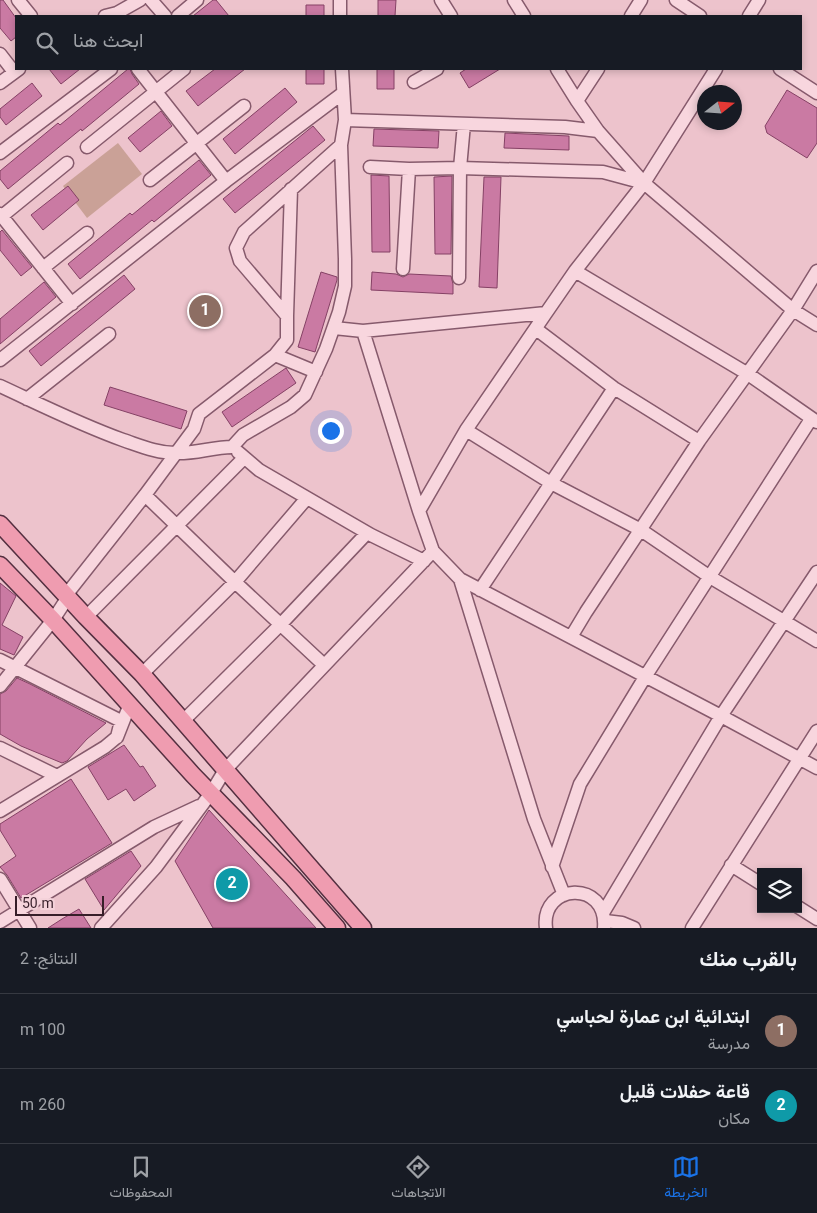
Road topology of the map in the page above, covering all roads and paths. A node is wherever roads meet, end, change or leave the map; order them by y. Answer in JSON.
{"nodes":[{"id":1,"x":18,"y":0,"type":"edge"},
{"id":2,"x":140,"y":0,"type":"edge"},
{"id":3,"x":151,"y":0,"type":"edge"},
{"id":4,"x":197,"y":0,"type":"edge"},
{"id":5,"x":340,"y":0,"type":"edge"},
{"id":6,"x":441,"y":0,"type":"edge"},
{"id":7,"x":514,"y":0,"type":"edge"},
{"id":8,"x":641,"y":0,"type":"edge"},
{"id":9,"x":676,"y":0,"type":"edge"},
{"id":10,"x":758,"y":0,"type":"edge"},
{"id":11,"x":30,"y":15,"type":"edge"},
{"id":12,"x":110,"y":15,"type":"edge"},
{"id":13,"x":164,"y":15,"type":"edge"},
{"id":14,"x":179,"y":15,"type":"edge"},
{"id":15,"x":340,"y":15,"type":"edge"},
{"id":16,"x":450,"y":15,"type":"edge"},
{"id":17,"x":523,"y":15,"type":"edge"},
{"id":18,"x":632,"y":15,"type":"edge"},
{"id":19,"x":698,"y":15,"type":"edge"},
{"id":20,"x":750,"y":15,"type":"edge"},
{"id":21,"x":0,"y":54,"type":"edge"},
{"id":22,"x":15,"y":70,"type":"edge"},
{"id":23,"x":110,"y":70,"type":"edge"},
{"id":24,"x":139,"y":70,"type":"edge"},
{"id":25,"x":183,"y":70,"type":"edge"},
{"id":26,"x":342,"y":70,"type":"edge"},
{"id":27,"x":436,"y":70,"type":"edge"},
{"id":28,"x":558,"y":70,"type":"edge"},
{"id":29,"x":597,"y":70,"type":"edge"},
{"id":30,"x":715,"y":70,"type":"edge"},
{"id":31,"x":782,"y":70,"type":"edge"},
{"id":32,"x":16,"y":71,"type":"edge"},
{"id":33,"x":414,"y":82,"type":"dead end"},
{"id":34,"x":0,"y":83,"type":"edge"},
{"id":35,"x":156,"y":91,"type":"junction"},
{"id":36,"x":817,"y":93,"type":"edge"},
{"id":37,"x":342,"y":94,"type":"junction"},
{"id":38,"x":577,"y":101,"type":"junction"},
{"id":39,"x":244,"y":106,"type":"dead end"},
{"id":40,"x":345,"y":120,"type":"junction"},
{"id":41,"x":464,"y":124,"type":"junction"},
{"id":42,"x":598,"y":131,"type":"junction"},
{"id":43,"x":197,"y":144,"type":"junction"},
{"id":44,"x":341,"y":145,"type":"junction"},
{"id":45,"x":87,"y":147,"type":"dead end"},
{"id":46,"x":0,"y":153,"type":"edge"},
{"id":47,"x":67,"y":162,"type":"dead end"},
{"id":48,"x":370,"y":167,"type":"dead end"},
{"id":49,"x":460,"y":168,"type":"junction"},
{"id":50,"x":409,"y":169,"type":"junction"},
{"id":51,"x":150,"y":180,"type":"dead end"},
{"id":52,"x":226,"y":181,"type":"junction"},
{"id":53,"x":644,"y":183,"type":"junction"},
{"id":54,"x":291,"y":189,"type":"junction"},
{"id":55,"x":1,"y":215,"type":"edge"},
{"id":56,"x":87,"y":233,"type":"dead end"},
{"id":57,"x":43,"y":268,"type":"junction"},
{"id":58,"x":403,"y":269,"type":"dead end"},
{"id":59,"x":575,"y":271,"type":"junction"},
{"id":60,"x":817,"y":271,"type":"edge"},
{"id":61,"x":459,"y":278,"type":"dead end"},
{"id":62,"x":72,"y":304,"type":"junction"},
{"id":63,"x":792,"y":310,"type":"junction"},
{"id":64,"x":546,"y":314,"type":"junction"},
{"id":65,"x":288,"y":316,"type":"junction"},
{"id":66,"x":817,"y":326,"type":"edge"},
{"id":67,"x":334,"y":328,"type":"junction"},
{"id":68,"x":536,"y":329,"type":"junction"},
{"id":69,"x":363,"y":331,"type":"junction"},
{"id":70,"x":109,"y":334,"type":"dead end"},
{"id":71,"x":274,"y":356,"type":"junction"},
{"id":72,"x":0,"y":360,"type":"edge"},
{"id":73,"x":316,"y":372,"type":"junction"},
{"id":74,"x":748,"y":374,"type":"junction"},
{"id":75,"x":0,"y":386,"type":"edge"},
{"id":76,"x":614,"y":388,"type":"junction"},
{"id":77,"x":27,"y":399,"type":"junction"},
{"id":78,"x":814,"y":420,"type":"edge"},
{"id":79,"x":466,"y":430,"type":"junction"},
{"id":80,"x":699,"y":441,"type":"junction"},
{"id":81,"x":232,"y":447,"type":"junction"},
{"id":82,"x":175,"y":453,"type":"junction"},
{"id":83,"x":244,"y":458,"type":"junction"},
{"id":84,"x":551,"y":483,"type":"junction"},
{"id":85,"x":145,"y":495,"type":"junction"},
{"id":86,"x":307,"y":498,"type":"junction"},
{"id":87,"x":419,"y":511,"type":"junction"},
{"id":88,"x":0,"y":524,"type":"edge"},
{"id":89,"x":176,"y":525,"type":"junction"},
{"id":90,"x":641,"y":530,"type":"junction"},
{"id":91,"x":367,"y":533,"type":"junction"},
{"id":92,"x":433,"y":551,"type":"junction"},
{"id":93,"x":424,"y":561,"type":"junction"},
{"id":94,"x":0,"y":565,"type":"edge"},
{"id":95,"x":817,"y":572,"type":"edge"},
{"id":96,"x":710,"y":578,"type":"junction"},
{"id":97,"x":460,"y":579,"type":"junction"},
{"id":98,"x":235,"y":582,"type":"junction"},
{"id":99,"x":480,"y":590,"type":"junction"},
{"id":100,"x":68,"y":597,"type":"junction"},
{"id":101,"x":86,"y":617,"type":"junction"},
{"id":102,"x":53,"y":620,"type":"junction"},
{"id":103,"x":784,"y":621,"type":"junction"},
{"id":104,"x":281,"y":624,"type":"junction"},
{"id":105,"x":571,"y":637,"type":"junction"},
{"id":106,"x":817,"y":641,"type":"edge"},
{"id":107,"x":0,"y":660,"type":"edge"},
{"id":108,"x":324,"y":665,"type":"junction"},
{"id":109,"x":15,"y":667,"type":"junction"},
{"id":110,"x":142,"y":674,"type":"junction"},
{"id":111,"x":645,"y":677,"type":"junction"},
{"id":112,"x":0,"y":686,"type":"edge"},
{"id":113,"x":130,"y":704,"type":"junction"},
{"id":114,"x":721,"y":716,"type":"junction"},
{"id":115,"x":183,"y":721,"type":"junction"},
{"id":116,"x":817,"y":731,"type":"edge"},
{"id":117,"x":116,"y":737,"type":"junction"},
{"id":118,"x":0,"y":748,"type":"edge"},
{"id":119,"x":799,"y":758,"type":"junction"},
{"id":120,"x":817,"y":768,"type":"edge"},
{"id":121,"x":225,"y":770,"type":"junction"},
{"id":122,"x":57,"y":776,"type":"junction"},
{"id":123,"x":206,"y":799,"type":"junction"},
{"id":124,"x":0,"y":811,"type":"edge"},
{"id":125,"x":731,"y":865,"type":"junction"},
{"id":126,"x":552,"y":867,"type":"junction"},
{"id":127,"x":0,"y":879,"type":"edge"},
{"id":128,"x":757,"y":881,"type":"edge"},
{"id":129,"x":564,"y":895,"type":"junction"},
{"id":130,"x":18,"y":910,"type":"junction"},
{"id":131,"x":802,"y":910,"type":"edge"},
{"id":132,"x":817,"y":919,"type":"edge"},
{"id":133,"x":604,"y":920,"type":"edge"},
{"id":134,"x":0,"y":922,"type":"edge"},
{"id":135,"x":30,"y":928,"type":"edge"},
{"id":136,"x":101,"y":928,"type":"edge"},
{"id":137,"x":337,"y":928,"type":"edge"},
{"id":138,"x":363,"y":928,"type":"edge"},
{"id":139,"x":546,"y":928,"type":"edge"},
{"id":140,"x":634,"y":928,"type":"edge"},
{"id":141,"x":692,"y":928,"type":"edge"}],
"edges":[{"from":1,"to":11,"type":"street"},
{"from":2,"to":12,"type":"street"},
{"from":3,"to":13,"type":"street"},
{"from":4,"to":14,"type":"street"},
{"from":5,"to":15,"type":"street"},
{"from":6,"to":16,"type":"street"},
{"from":7,"to":17,"type":"street"},
{"from":8,"to":18,"type":"street"},
{"from":9,"to":19,"type":"street"},
{"from":10,"to":20,"type":"street"},
{"from":21,"to":22,"type":"street"},
{"from":23,"to":46,"type":"street"},
{"from":24,"to":35,"type":"street"},
{"from":25,"to":35,"type":"street"},
{"from":26,"to":37,"type":"street"},
{"from":27,"to":33,"type":"street"},
{"from":28,"to":38,"type":"street"},
{"from":29,"to":38,"type":"street"},
{"from":30,"to":53,"type":"street"},
{"from":31,"to":36,"type":"street"},
{"from":32,"to":34,"type":"street"},
{"from":35,"to":43,"type":"street"},
{"from":35,"to":45,"type":"street"},
{"from":37,"to":40,"type":"street"},
{"from":37,"to":52,"type":"street"},
{"from":38,"to":42,"type":"street"},
{"from":39,"to":43,"type":"street"},
{"from":40,"to":41,"type":"street"},
{"from":40,"to":44,"type":"street"},
{"from":41,"to":42,"type":"street"},
{"from":41,"to":49,"type":"street"},
{"from":42,"to":53,"type":"street"},
{"from":43,"to":51,"type":"street"},
{"from":43,"to":52,"type":"street"},
{"from":44,"to":54,"type":"street"},
{"from":44,"to":67,"type":"street"},
{"from":47,"to":55,"type":"street"},
{"from":48,"to":50,"type":"street"},
{"from":49,"to":50,"type":"street"},
{"from":49,"to":53,"type":"street"},
{"from":49,"to":61,"type":"street"},
{"from":50,"to":58,"type":"street"},
{"from":52,"to":62,"type":"street"},
{"from":53,"to":59,"type":"street"},
{"from":53,"to":63,"type":"street"},
{"from":54,"to":65,"type":"street"},
{"from":54,"to":65,"type":"street"},
{"from":55,"to":57,"type":"street"},
{"from":56,"to":57,"type":"street"},
{"from":57,"to":62,"type":"street"},
{"from":59,"to":64,"type":"street"},
{"from":59,"to":74,"type":"street"},
{"from":60,"to":63,"type":"street"},
{"from":62,"to":72,"type":"street"},
{"from":63,"to":66,"type":"street"},
{"from":63,"to":74,"type":"street"},
{"from":64,"to":68,"type":"street"},
{"from":64,"to":69,"type":"street"},
{"from":65,"to":71,"type":"street"},
{"from":67,"to":69,"type":"street"},
{"from":67,"to":73,"type":"street"},
{"from":68,"to":76,"type":"street"},
{"from":68,"to":79,"type":"street"},
{"from":69,"to":87,"type":"street"},
{"from":70,"to":77,"type":"street"},
{"from":71,"to":73,"type":"street"},
{"from":71,"to":82,"type":"street"},
{"from":73,"to":81,"type":"street"},
{"from":74,"to":78,"type":"street"},
{"from":74,"to":80,"type":"street"},
{"from":75,"to":77,"type":"street"},
{"from":76,"to":80,"type":"street"},
{"from":76,"to":84,"type":"street"},
{"from":77,"to":82,"type":"street"},
{"from":78,"to":96,"type":"street"},
{"from":79,"to":84,"type":"street"},
{"from":79,"to":87,"type":"street"},
{"from":80,"to":90,"type":"street"},
{"from":81,"to":82,"type":"street"},
{"from":81,"to":83,"type":"street"},
{"from":82,"to":85,"type":"street"},
{"from":83,"to":86,"type":"street"},
{"from":83,"to":89,"type":"street"},
{"from":84,"to":90,"type":"street"},
{"from":84,"to":99,"type":"street"},
{"from":85,"to":89,"type":"street"},
{"from":85,"to":100,"type":"street"},
{"from":86,"to":91,"type":"street"},
{"from":86,"to":98,"type":"street"},
{"from":87,"to":92,"type":"street"},
{"from":88,"to":100,"type":"main road"},
{"from":89,"to":98,"type":"street"},
{"from":89,"to":101,"type":"street"},
{"from":90,"to":96,"type":"street"},
{"from":90,"to":105,"type":"street"},
{"from":91,"to":93,"type":"street"},
{"from":91,"to":104,"type":"street"},
{"from":92,"to":93,"type":"street"},
{"from":92,"to":97,"type":"street"},
{"from":93,"to":108,"type":"street"},
{"from":94,"to":102,"type":"main road"},
{"from":95,"to":103,"type":"street"},
{"from":96,"to":103,"type":"street"},
{"from":96,"to":111,"type":"street"},
{"from":97,"to":99,"type":"street"},
{"from":97,"to":126,"type":"street"},
{"from":98,"to":104,"type":"street"},
{"from":98,"to":110,"type":"street"},
{"from":99,"to":105,"type":"street"},
{"from":100,"to":101,"type":"main road"},
{"from":100,"to":102,"type":"street"},
{"from":101,"to":110,"type":"main road"},
{"from":102,"to":109,"type":"street"},
{"from":102,"to":113,"type":"main road"},
{"from":103,"to":106,"type":"street"},
{"from":103,"to":114,"type":"street"},
{"from":104,"to":108,"type":"street"},
{"from":104,"to":115,"type":"street"},
{"from":105,"to":111,"type":"street"},
{"from":107,"to":109,"type":"street"},
{"from":108,"to":121,"type":"street"},
{"from":109,"to":112,"type":"street"},
{"from":109,"to":117,"type":"street"},
{"from":110,"to":115,"type":"main road"},
{"from":111,"to":114,"type":"street"},
{"from":111,"to":126,"type":"street"},
{"from":113,"to":117,"type":"street"},
{"from":113,"to":123,"type":"main road"},
{"from":114,"to":119,"type":"street"},
{"from":114,"to":133,"type":"street"},
{"from":115,"to":121,"type":"main road"},
{"from":116,"to":119,"type":"street"},
{"from":117,"to":122,"type":"street"},
{"from":118,"to":122,"type":"street"},
{"from":119,"to":120,"type":"street"},
{"from":119,"to":125,"type":"street"},
{"from":121,"to":123,"type":"street"},
{"from":121,"to":138,"type":"main road"},
{"from":122,"to":124,"type":"street"},
{"from":123,"to":130,"type":"street"},
{"from":123,"to":136,"type":"street"},
{"from":123,"to":137,"type":"main road"},
{"from":125,"to":128,"type":"street"},
{"from":125,"to":141,"type":"street"},
{"from":126,"to":129,"type":"street"},
{"from":127,"to":130,"type":"street"},
{"from":129,"to":133,"type":"street"},
{"from":129,"to":139,"type":"street"},
{"from":130,"to":134,"type":"street"},
{"from":130,"to":135,"type":"street"},
{"from":131,"to":132,"type":"street"},
{"from":133,"to":140,"type":"street"}]}
